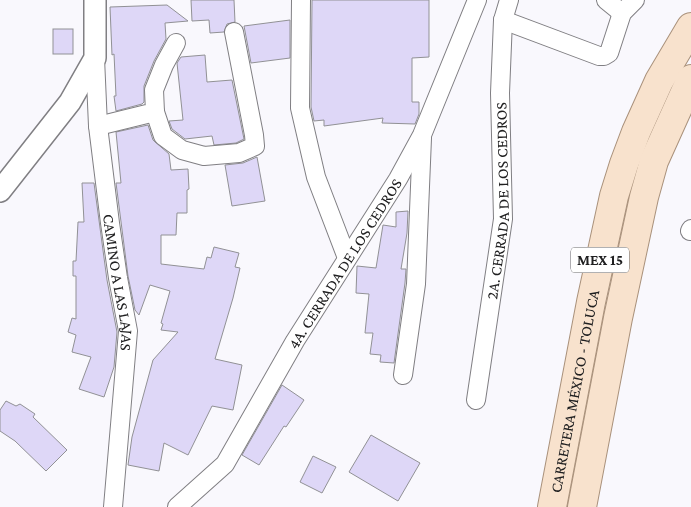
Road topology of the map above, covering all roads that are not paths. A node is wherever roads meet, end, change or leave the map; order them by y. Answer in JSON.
{"nodes":[{"id":1,"x":95,"y":0,"type":"edge"},
{"id":2,"x":301,"y":0,"type":"edge"},
{"id":3,"x":477,"y":0,"type":"edge"},
{"id":4,"x":509,"y":0,"type":"edge"},
{"id":5,"x":606,"y":0,"type":"edge"},
{"id":6,"x":635,"y":0,"type":"edge"},
{"id":7,"x":622,"y":13,"type":"junction"},
{"id":8,"x":503,"y":20,"type":"junction"},
{"id":9,"x":691,"y":27,"type":"edge"},
{"id":10,"x":234,"y":32,"type":"dead end"},
{"id":11,"x":176,"y":44,"type":"dead end"},
{"id":12,"x":95,"y":58,"type":"junction"},
{"id":13,"x":691,"y":78,"type":"edge"},
{"id":14,"x":155,"y":112,"type":"junction"},
{"id":15,"x":98,"y":126,"type":"junction"},
{"id":16,"x":422,"y":135,"type":"junction"},
{"id":17,"x":0,"y":191,"type":"edge"},
{"id":18,"x":347,"y":258,"type":"junction"},
{"id":19,"x":404,"y":374,"type":"dead end"},
{"id":20,"x":476,"y":400,"type":"dead end"},
{"id":21,"x":113,"y":507,"type":"edge"},
{"id":22,"x":177,"y":507,"type":"edge"},
{"id":23,"x":552,"y":507,"type":"edge"},
{"id":24,"x":582,"y":507,"type":"edge"}],
"edges":[{"from":1,"to":12,"type":"street"},
{"from":2,"to":18,"type":"street"},
{"from":3,"to":16,"type":"street","name":"4A. CERRADA DE LOS CEDROS"},
{"from":4,"to":8,"type":"street","name":"2A. CERRADA DE LOS CEDROS"},
{"from":5,"to":7,"type":"street"},
{"from":6,"to":7,"type":"street"},
{"from":7,"to":8,"type":"street"},
{"from":8,"to":20,"type":"street","name":"2A. CERRADA DE LOS CEDROS"},
{"from":9,"to":23,"type":"main road","name":"CARRETERA MÉXICO - TOLUCA","number":"MEX 15"},
{"from":10,"to":14,"type":"street"},
{"from":11,"to":14,"type":"street"},
{"from":12,"to":15,"type":"street","name":"CAMINO A LAS LAJAS"},
{"from":12,"to":17,"type":"street"},
{"from":13,"to":24,"type":"main road","name":"CARRETERA MÉXICO - TOLUCA","number":"MEX 15"},
{"from":14,"to":15,"type":"street"},
{"from":15,"to":21,"type":"street","name":"CAMINO A LAS LAJAS"},
{"from":16,"to":18,"type":"street","name":"4A. CERRADA DE LOS CEDROS"},
{"from":16,"to":19,"type":"street"},
{"from":18,"to":22,"type":"street","name":"4A. CERRADA DE LOS CEDROS"}]}
